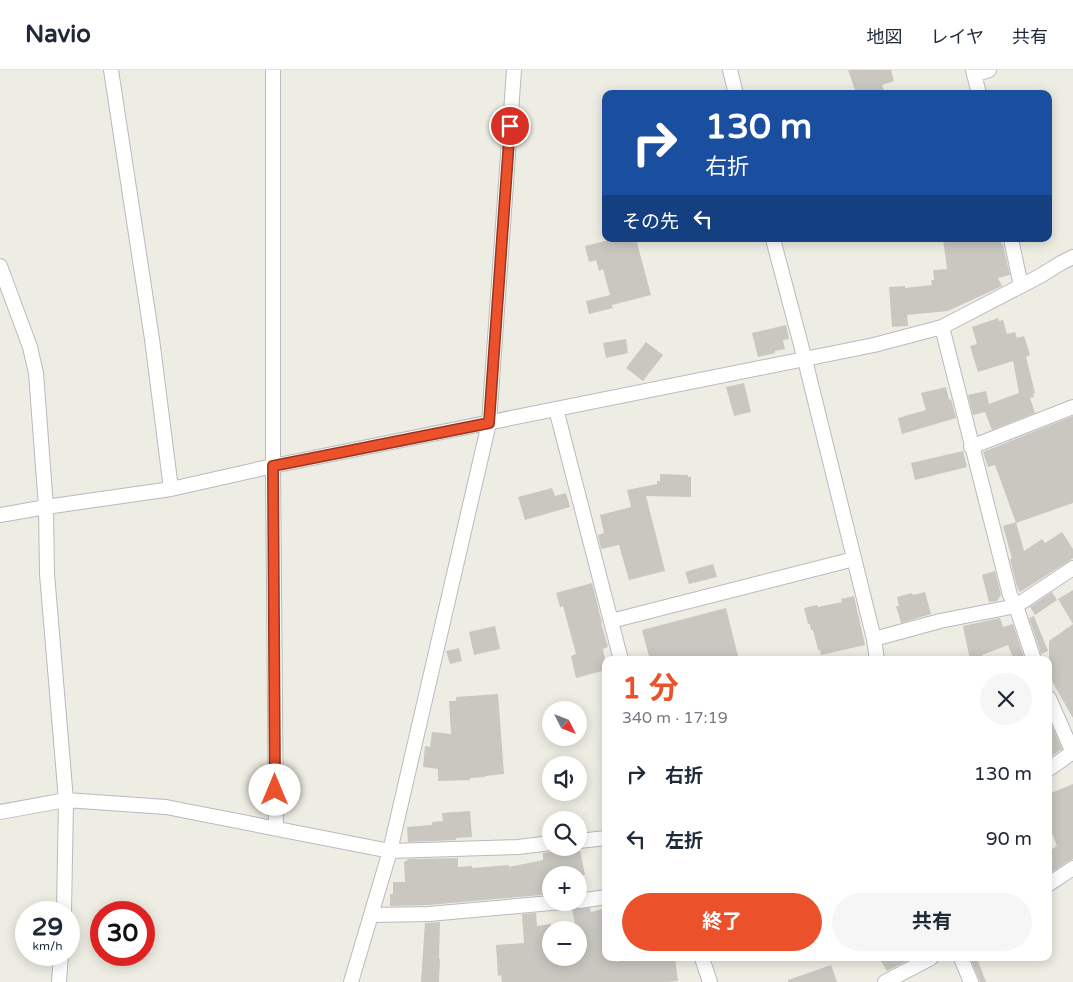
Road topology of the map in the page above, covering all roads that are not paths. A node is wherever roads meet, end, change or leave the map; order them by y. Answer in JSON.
{"nodes":[{"id":1,"x":111,"y":70,"type":"edge"},
{"id":2,"x":273,"y":70,"type":"edge"},
{"id":3,"x":514,"y":70,"type":"edge"},
{"id":4,"x":730,"y":70,"type":"edge"},
{"id":5,"x":989,"y":70,"type":"edge"},
{"id":6,"x":973,"y":72,"type":"edge"},
{"id":7,"x":735,"y":90,"type":"edge"},
{"id":8,"x":978,"y":90,"type":"edge"},
{"id":9,"x":774,"y":242,"type":"edge"},
{"id":10,"x":1012,"y":242,"type":"edge"},
{"id":11,"x":1073,"y":257,"type":"edge"},
{"id":12,"x":0,"y":266,"type":"edge"},
{"id":13,"x":1021,"y":286,"type":"junction"},
{"id":14,"x":942,"y":327,"type":"junction"},
{"id":15,"x":805,"y":360,"type":"junction"},
{"id":16,"x":1073,"y":407,"type":"edge"},
{"id":17,"x":556,"y":409,"type":"junction"},
{"id":18,"x":489,"y":423,"type":"junction"},
{"id":19,"x":972,"y":447,"type":"junction"},
{"id":20,"x":273,"y":466,"type":"junction"},
{"id":21,"x":171,"y":489,"type":"junction"},
{"id":22,"x":46,"y":507,"type":"junction"},
{"id":23,"x":0,"y":516,"type":"edge"},
{"id":24,"x":854,"y":559,"type":"junction"},
{"id":25,"x":1072,"y":573,"type":"edge"},
{"id":26,"x":1016,"y":606,"type":"junction"},
{"id":27,"x":611,"y":621,"type":"junction"},
{"id":28,"x":874,"y":639,"type":"junction"},
{"id":29,"x":620,"y":656,"type":"edge"},
{"id":30,"x":877,"y":656,"type":"edge"},
{"id":31,"x":1033,"y":656,"type":"edge"},
{"id":32,"x":1052,"y":705,"type":"edge"},
{"id":33,"x":1073,"y":753,"type":"edge"},
{"id":34,"x":1052,"y":767,"type":"edge"},
{"id":35,"x":66,"y":800,"type":"junction"},
{"id":36,"x":0,"y":812,"type":"edge"},
{"id":37,"x":276,"y":828,"type":"junction"},
{"id":38,"x":602,"y":838,"type":"edge"},
{"id":39,"x":587,"y":840,"type":"edge"},
{"id":40,"x":542,"y":845,"type":"edge"},
{"id":41,"x":390,"y":851,"type":"junction"},
{"id":42,"x":1073,"y":868,"type":"edge"},
{"id":43,"x":1052,"y":882,"type":"edge"},
{"id":44,"x":602,"y":898,"type":"edge"},
{"id":45,"x":587,"y":900,"type":"edge"},
{"id":46,"x":64,"y":901,"type":"edge"},
{"id":47,"x":542,"y":904,"type":"edge"},
{"id":48,"x":371,"y":916,"type":"junction"},
{"id":49,"x":703,"y":961,"type":"edge"},
{"id":50,"x":925,"y":961,"type":"edge"},
{"id":51,"x":962,"y":961,"type":"edge"},
{"id":52,"x":61,"y":966,"type":"edge"},
{"id":53,"x":59,"y":982,"type":"edge"},
{"id":54,"x":351,"y":982,"type":"edge"},
{"id":55,"x":710,"y":982,"type":"edge"},
{"id":56,"x":885,"y":982,"type":"edge"},
{"id":57,"x":971,"y":982,"type":"edge"}],
"edges":[{"from":1,"to":21,"type":"street"},
{"from":2,"to":20,"type":"street"},
{"from":3,"to":18,"type":"street"},
{"from":4,"to":7,"type":"street"},
{"from":5,"to":6,"type":"street"},
{"from":6,"to":8,"type":"street"},
{"from":9,"to":15,"type":"street"},
{"from":10,"to":13,"type":"street"},
{"from":11,"to":13,"type":"street"},
{"from":12,"to":22,"type":"street"},
{"from":13,"to":14,"type":"street"},
{"from":14,"to":15,"type":"street"},
{"from":14,"to":19,"type":"street"},
{"from":15,"to":17,"type":"street"},
{"from":15,"to":24,"type":"street"},
{"from":16,"to":19,"type":"street"},
{"from":17,"to":18,"type":"street"},
{"from":17,"to":27,"type":"street"},
{"from":18,"to":20,"type":"street"},
{"from":18,"to":41,"type":"street"},
{"from":19,"to":26,"type":"street"},
{"from":20,"to":21,"type":"street"},
{"from":20,"to":37,"type":"street"},
{"from":21,"to":22,"type":"street"},
{"from":22,"to":23,"type":"street"},
{"from":22,"to":35,"type":"street"},
{"from":24,"to":27,"type":"street"},
{"from":24,"to":28,"type":"street"},
{"from":25,"to":26,"type":"street"},
{"from":26,"to":28,"type":"street"},
{"from":26,"to":31,"type":"street"},
{"from":27,"to":29,"type":"street"},
{"from":28,"to":30,"type":"street"},
{"from":32,"to":33,"type":"street"},
{"from":33,"to":34,"type":"street"},
{"from":35,"to":36,"type":"street"},
{"from":35,"to":37,"type":"street"},
{"from":35,"to":46,"type":"street"},
{"from":37,"to":41,"type":"street"},
{"from":38,"to":39,"type":"street"},
{"from":40,"to":41,"type":"street"},
{"from":41,"to":48,"type":"street"},
{"from":42,"to":43,"type":"street"},
{"from":44,"to":45,"type":"street"},
{"from":47,"to":48,"type":"street"},
{"from":48,"to":54,"type":"street"},
{"from":49,"to":55,"type":"street"},
{"from":50,"to":56,"type":"street"},
{"from":51,"to":57,"type":"street"},
{"from":52,"to":53,"type":"street"}]}
